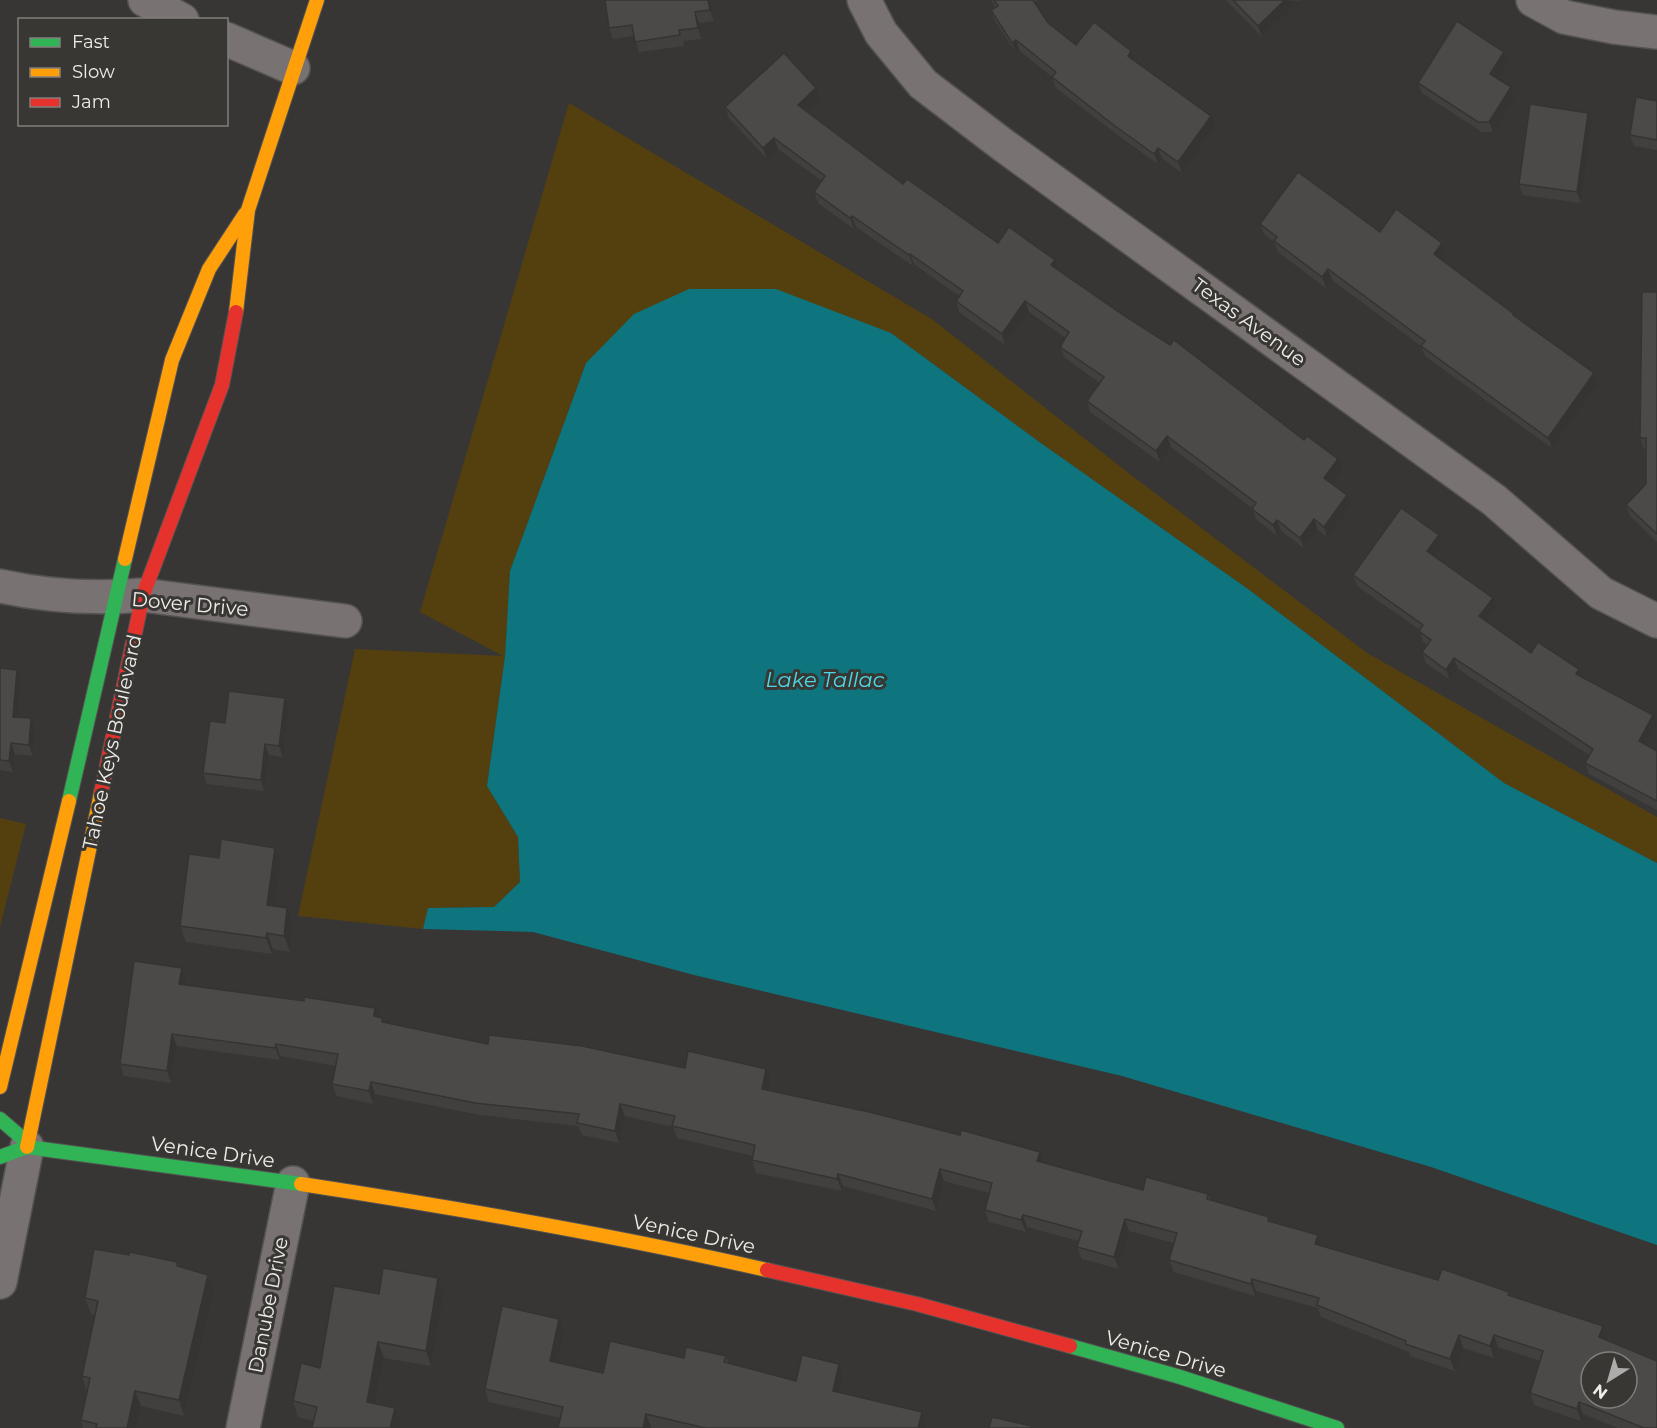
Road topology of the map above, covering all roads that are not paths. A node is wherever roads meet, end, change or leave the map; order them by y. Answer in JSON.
{"nodes":[{"id":1,"x":145,"y":0,"type":"edge"},
{"id":2,"x":317,"y":0,"type":"edge"},
{"id":3,"x":864,"y":0,"type":"edge"},
{"id":4,"x":1533,"y":0,"type":"edge"},
{"id":5,"x":178,"y":18,"type":"edge"},
{"id":6,"x":1657,"y":32,"type":"edge"},
{"id":7,"x":228,"y":40,"type":"edge"},
{"id":8,"x":293,"y":68,"type":"junction"},
{"id":9,"x":248,"y":210,"type":"junction"},
{"id":10,"x":0,"y":586,"type":"edge"},
{"id":11,"x":130,"y":596,"type":"junction"},
{"id":12,"x":345,"y":621,"type":"dead end"},
{"id":13,"x":1657,"y":621,"type":"edge"},
{"id":14,"x":0,"y":1087,"type":"edge"},
{"id":15,"x":0,"y":1119,"type":"edge"},
{"id":16,"x":14,"y":1152,"type":"edge"},
{"id":17,"x":292,"y":1183,"type":"junction"},
{"id":18,"x":0,"y":1282,"type":"edge"},
{"id":19,"x":243,"y":1428,"type":"edge"},
{"id":20,"x":1337,"y":1428,"type":"edge"}],
"edges":[{"from":1,"to":5,"type":"street"},
{"from":2,"to":8,"type":"street","name":"Tahoe Keys Boulevard"},
{"from":3,"to":13,"type":"street","name":"Texas Avenue"},
{"from":4,"to":6,"type":"street"},
{"from":7,"to":8,"type":"street"},
{"from":8,"to":9,"type":"street","name":"Tahoe Keys Boulevard"},
{"from":9,"to":11,"type":"street","name":"Tahoe Keys Boulevard"},
{"from":9,"to":11,"type":"street","name":"Tahoe Keys Boulevard"},
{"from":10,"to":11,"type":"street","name":"Dover Drive"},
{"from":11,"to":12,"type":"street","name":"Dover Drive"},
{"from":11,"to":14,"type":"street","name":"Tahoe Keys Boulevard"},
{"from":11,"to":16,"type":"street","name":"Tahoe Keys Boulevard"},
{"from":15,"to":16,"type":"street"},
{"from":16,"to":17,"type":"street","name":"Venice Drive"},
{"from":16,"to":18,"type":"street","name":"Tahoe Keys Boulevard"},
{"from":17,"to":19,"type":"street","name":"Danube Drive"},
{"from":17,"to":20,"type":"street","name":"Venice Drive"}]}
